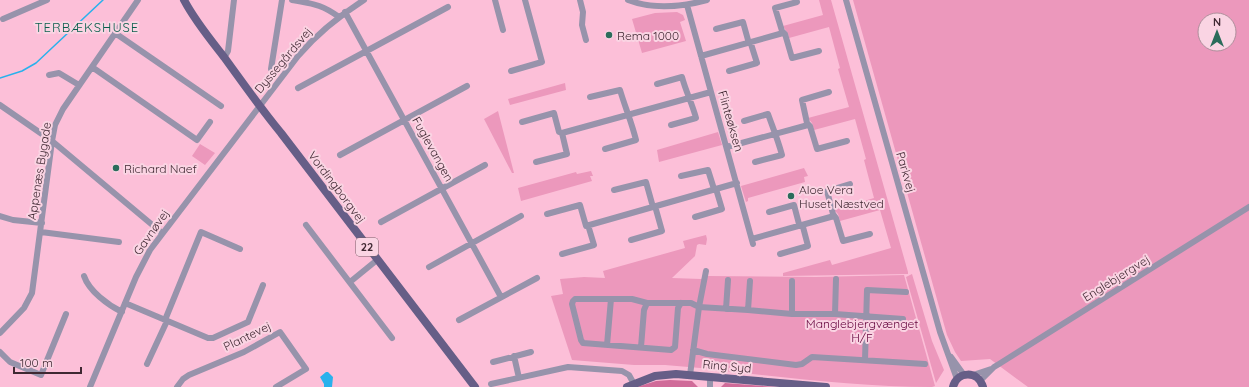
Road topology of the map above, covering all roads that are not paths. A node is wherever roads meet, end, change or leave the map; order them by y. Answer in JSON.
{"nodes":[{"id":1,"x":47,"y":0,"type":"edge"},
{"id":2,"x":138,"y":0,"type":"edge"},
{"id":3,"x":184,"y":0,"type":"edge"},
{"id":4,"x":234,"y":0,"type":"edge"},
{"id":5,"x":282,"y":0,"type":"edge"},
{"id":6,"x":292,"y":0,"type":"edge"},
{"id":7,"x":364,"y":0,"type":"edge"},
{"id":8,"x":495,"y":0,"type":"edge"},
{"id":9,"x":525,"y":0,"type":"edge"},
{"id":10,"x":580,"y":0,"type":"edge"},
{"id":11,"x":628,"y":0,"type":"edge"},
{"id":12,"x":707,"y":0,"type":"edge"},
{"id":13,"x":846,"y":0,"type":"edge"},
{"id":14,"x":797,"y":2,"type":"dead end"},
{"id":15,"x":31,"y":3,"type":"edge"},
{"id":16,"x":687,"y":5,"type":"junction"},
{"id":17,"x":448,"y":7,"type":"dead end"},
{"id":18,"x":345,"y":12,"type":"junction"},
{"id":19,"x":339,"y":17,"type":"junction"},
{"id":20,"x":3,"y":19,"type":"dead end"},
{"id":21,"x":716,"y":29,"type":"dead end"},
{"id":22,"x":503,"y":30,"type":"dead end"},
{"id":23,"x":115,"y":33,"type":"junction"},
{"id":24,"x":783,"y":33,"type":"junction"},
{"id":25,"x":586,"y":40,"type":"dead end"},
{"id":26,"x":750,"y":42,"type":"junction"},
{"id":27,"x":367,"y":51,"type":"junction"},
{"id":28,"x":819,"y":51,"type":"dead end"},
{"id":29,"x":701,"y":56,"type":"junction"},
{"id":30,"x":224,"y":58,"type":"junction"},
{"id":31,"x":92,"y":67,"type":"junction"},
{"id":32,"x":271,"y":69,"type":"dead end"},
{"id":33,"x":511,"y":71,"type":"dead end"},
{"id":34,"x":730,"y":71,"type":"dead end"},
{"id":35,"x":50,"y":75,"type":"dead end"},
{"id":36,"x":657,"y":84,"type":"dead end"},
{"id":37,"x":79,"y":85,"type":"junction"},
{"id":38,"x":467,"y":86,"type":"dead end"},
{"id":39,"x":298,"y":88,"type":"dead end"},
{"id":40,"x":711,"y":92,"type":"junction"},
{"id":41,"x":829,"y":92,"type":"dead end"},
{"id":42,"x":590,"y":97,"type":"dead end"},
{"id":43,"x":689,"y":98,"type":"junction"},
{"id":44,"x":0,"y":105,"type":"edge"},
{"id":45,"x":221,"y":106,"type":"dead end"},
{"id":46,"x":259,"y":107,"type":"junction"},
{"id":47,"x":628,"y":115,"type":"junction"},
{"id":48,"x":404,"y":120,"type":"junction"},
{"id":49,"x":744,"y":121,"type":"dead end"},
{"id":50,"x":210,"y":122,"type":"dead end"},
{"id":51,"x":522,"y":122,"type":"dead end"},
{"id":52,"x":808,"y":124,"type":"junction"},
{"id":53,"x":671,"y":125,"type":"dead end"},
{"id":54,"x":562,"y":133,"type":"junction"},
{"id":55,"x":776,"y":134,"type":"junction"},
{"id":56,"x":52,"y":141,"type":"junction"},
{"id":57,"x":847,"y":142,"type":"dead end"},
{"id":58,"x":727,"y":147,"type":"junction"},
{"id":59,"x":605,"y":149,"type":"dead end"},
{"id":60,"x":340,"y":155,"type":"dead end"},
{"id":61,"x":536,"y":162,"type":"dead end"},
{"id":62,"x":755,"y":162,"type":"dead end"},
{"id":63,"x":485,"y":165,"type":"dead end"},
{"id":64,"x":681,"y":176,"type":"dead end"},
{"id":65,"x":736,"y":183,"type":"junction"},
{"id":66,"x":850,"y":184,"type":"dead end"},
{"id":67,"x":442,"y":189,"type":"junction"},
{"id":68,"x":715,"y":189,"type":"junction"},
{"id":69,"x":614,"y":190,"type":"dead end"},
{"id":70,"x":654,"y":206,"type":"junction"},
{"id":71,"x":1249,"y":207,"type":"edge"},
{"id":72,"x":769,"y":212,"type":"dead end"},
{"id":73,"x":547,"y":214,"type":"dead end"},
{"id":74,"x":0,"y":216,"type":"edge"},
{"id":75,"x":521,"y":216,"type":"dead end"},
{"id":76,"x":834,"y":216,"type":"junction"},
{"id":77,"x":695,"y":217,"type":"dead end"},
{"id":78,"x":381,"y":222,"type":"dead end"},
{"id":79,"x":42,"y":223,"type":"junction"},
{"id":80,"x":306,"y":225,"type":"dead end"},
{"id":81,"x":588,"y":225,"type":"junction"},
{"id":82,"x":801,"y":226,"type":"junction"},
{"id":83,"x":41,"y":232,"type":"junction"},
{"id":84,"x":162,"y":233,"type":"junction"},
{"id":85,"x":870,"y":234,"type":"dead end"},
{"id":86,"x":631,"y":240,"type":"dead end"},
{"id":87,"x":119,"y":242,"type":"dead end"},
{"id":88,"x":472,"y":243,"type":"junction"},
{"id":89,"x":240,"y":249,"type":"dead end"},
{"id":90,"x":562,"y":254,"type":"dead end"},
{"id":91,"x":780,"y":254,"type":"dead end"},
{"id":92,"x":378,"y":260,"type":"junction"},
{"id":93,"x":429,"y":267,"type":"dead end"},
{"id":94,"x":706,"y":271,"type":"dead end"},
{"id":95,"x":84,"y":276,"type":"dead end"},
{"id":96,"x":537,"y":278,"type":"dead end"},
{"id":97,"x":836,"y":278,"type":"dead end"},
{"id":98,"x":728,"y":280,"type":"dead end"},
{"id":99,"x":750,"y":281,"type":"dead end"},
{"id":100,"x":792,"y":281,"type":"dead end"},
{"id":101,"x":350,"y":282,"type":"junction"},
{"id":102,"x":263,"y":285,"type":"dead end"},
{"id":103,"x":906,"y":292,"type":"dead end"},
{"id":104,"x":501,"y":297,"type":"junction"},
{"id":105,"x":611,"y":299,"type":"junction"},
{"id":106,"x":125,"y":303,"type":"junction"},
{"id":107,"x":647,"y":303,"type":"junction"},
{"id":108,"x":681,"y":303,"type":"junction"},
{"id":109,"x":699,"y":307,"type":"junction"},
{"id":110,"x":726,"y":309,"type":"junction"},
{"id":111,"x":748,"y":310,"type":"junction"},
{"id":112,"x":122,"y":312,"type":"junction"},
{"id":113,"x":66,"y":314,"type":"dead end"},
{"id":114,"x":792,"y":314,"type":"junction"},
{"id":115,"x":835,"y":314,"type":"junction"},
{"id":116,"x":866,"y":317,"type":"junction"},
{"id":117,"x":903,"y":319,"type":"dead end"},
{"id":118,"x":166,"y":320,"type":"junction"},
{"id":119,"x":460,"y":320,"type":"dead end"},
{"id":120,"x":0,"y":333,"type":"edge"},
{"id":121,"x":392,"y":338,"type":"dead end"},
{"id":122,"x":607,"y":345,"type":"junction"},
{"id":123,"x":641,"y":347,"type":"junction"},
{"id":124,"x":693,"y":350,"type":"junction"},
{"id":125,"x":0,"y":352,"type":"edge"},
{"id":126,"x":531,"y":352,"type":"dead end"},
{"id":127,"x":514,"y":356,"type":"junction"},
{"id":128,"x":865,"y":360,"type":"junction"},
{"id":129,"x":493,"y":362,"type":"dead end"},
{"id":130,"x":147,"y":364,"type":"dead end"},
{"id":131,"x":925,"y":364,"type":"dead end"},
{"id":132,"x":994,"y":368,"type":"junction"},
{"id":133,"x":690,"y":375,"type":"junction"},
{"id":134,"x":973,"y":375,"type":"junction"},
{"id":135,"x":710,"y":377,"type":"junction"},
{"id":136,"x":519,"y":378,"type":"junction"},
{"id":137,"x":958,"y":380,"type":"edge"},
{"id":138,"x":491,"y":384,"type":"dead end"},
{"id":139,"x":981,"y":384,"type":"edge"},
{"id":140,"x":630,"y":386,"type":"edge"},
{"id":141,"x":90,"y":387,"type":"edge"},
{"id":142,"x":177,"y":387,"type":"edge"},
{"id":143,"x":276,"y":387,"type":"edge"},
{"id":144,"x":475,"y":387,"type":"edge"},
{"id":145,"x":710,"y":387,"type":"edge"},
{"id":146,"x":826,"y":387,"type":"edge"}],
"edges":[{"from":1,"to":15,"type":"street"},
{"from":2,"to":23,"type":"street","name":"Appenæs Bygade"},
{"from":3,"to":30,"type":"main road","name":"Vordingborgvej","number":"22"},
{"from":4,"to":30,"type":"street"},
{"from":5,"to":32,"type":"street"},
{"from":6,"to":19,"type":"street"},
{"from":7,"to":18,"type":"street","name":"Dyssegårdsvej"},
{"from":8,"to":22,"type":"street"},
{"from":9,"to":33,"type":"street"},
{"from":10,"to":25,"type":"street"},
{"from":11,"to":16,"type":"street"},
{"from":12,"to":16,"type":"street"},
{"from":13,"to":137,"type":"street","name":"Parkvej"},
{"from":14,"to":24,"type":"street"},
{"from":15,"to":20,"type":"street"},
{"from":16,"to":29,"type":"street","name":"Flinteøksen"},
{"from":17,"to":27,"type":"street"},
{"from":18,"to":19,"type":"street","name":"Dyssegårdsvej"},
{"from":18,"to":27,"type":"street","name":"Fuglevangen"},
{"from":19,"to":46,"type":"street","name":"Dyssegårdsvej"},
{"from":21,"to":26,"type":"street"},
{"from":23,"to":31,"type":"street","name":"Appenæs Bygade"},
{"from":23,"to":45,"type":"street"},
{"from":24,"to":26,"type":"street"},
{"from":24,"to":28,"type":"street"},
{"from":26,"to":29,"type":"street"},
{"from":26,"to":34,"type":"street"},
{"from":27,"to":39,"type":"street"},
{"from":27,"to":48,"type":"street","name":"Fuglevangen"},
{"from":29,"to":40,"type":"street","name":"Flinteøksen"},
{"from":30,"to":46,"type":"main road","name":"Vordingborgvej","number":"22"},
{"from":31,"to":37,"type":"street","name":"Appenæs Bygade"},
{"from":31,"to":50,"type":"street"},
{"from":35,"to":37,"type":"street"},
{"from":36,"to":43,"type":"street"},
{"from":37,"to":56,"type":"street","name":"Appenæs Bygade"},
{"from":38,"to":48,"type":"street"},
{"from":40,"to":43,"type":"street"},
{"from":40,"to":58,"type":"street","name":"Flinteøksen"},
{"from":41,"to":52,"type":"street"},
{"from":42,"to":47,"type":"street"},
{"from":43,"to":47,"type":"street"},
{"from":43,"to":53,"type":"street"},
{"from":44,"to":56,"type":"street"},
{"from":46,"to":84,"type":"street","name":"Gavnøvej"},
{"from":46,"to":92,"type":"main road","name":"Vordingborgvej","number":"22"},
{"from":47,"to":54,"type":"street"},
{"from":47,"to":59,"type":"street"},
{"from":48,"to":60,"type":"street"},
{"from":48,"to":67,"type":"street","name":"Fuglevangen"},
{"from":49,"to":55,"type":"street"},
{"from":51,"to":54,"type":"street"},
{"from":52,"to":55,"type":"street"},
{"from":52,"to":57,"type":"street"},
{"from":54,"to":61,"type":"street"},
{"from":55,"to":58,"type":"street"},
{"from":55,"to":62,"type":"street"},
{"from":56,"to":79,"type":"street","name":"Appenæs Bygade"},
{"from":56,"to":84,"type":"street"},
{"from":58,"to":65,"type":"street","name":"Flinteøksen"},
{"from":63,"to":67,"type":"street"},
{"from":64,"to":68,"type":"street"},
{"from":65,"to":68,"type":"street"},
{"from":65,"to":82,"type":"street","name":"Flinteøksen"},
{"from":66,"to":76,"type":"street"},
{"from":67,"to":78,"type":"street"},
{"from":67,"to":88,"type":"street","name":"Fuglevangen"},
{"from":68,"to":70,"type":"street"},
{"from":68,"to":77,"type":"street"},
{"from":69,"to":70,"type":"street"},
{"from":70,"to":81,"type":"street"},
{"from":70,"to":86,"type":"street"},
{"from":71,"to":132,"type":"street","name":"Englebjergvej"},
{"from":72,"to":82,"type":"street"},
{"from":73,"to":81,"type":"street"},
{"from":74,"to":79,"type":"street"},
{"from":75,"to":88,"type":"street"},
{"from":76,"to":82,"type":"street"},
{"from":76,"to":85,"type":"street"},
{"from":79,"to":83,"type":"street","name":"Appenæs Bygade"},
{"from":80,"to":101,"type":"street"},
{"from":81,"to":90,"type":"street"},
{"from":82,"to":91,"type":"street"},
{"from":83,"to":87,"type":"street"},
{"from":83,"to":120,"type":"street","name":"Appenæs Bygade"},
{"from":84,"to":106,"type":"street","name":"Gavnøvej"},
{"from":88,"to":93,"type":"street"},
{"from":88,"to":104,"type":"street","name":"Fuglevangen"},
{"from":89,"to":118,"type":"street"},
{"from":92,"to":101,"type":"street"},
{"from":92,"to":144,"type":"main road","name":"Vordingborgvej","number":"22"},
{"from":94,"to":109,"type":"street"},
{"from":95,"to":112,"type":"street"},
{"from":96,"to":104,"type":"street"},
{"from":97,"to":115,"type":"street"},
{"from":98,"to":110,"type":"street"},
{"from":99,"to":111,"type":"street"},
{"from":100,"to":114,"type":"street"},
{"from":101,"to":121,"type":"street"},
{"from":102,"to":118,"type":"street"},
{"from":103,"to":116,"type":"street"},
{"from":104,"to":119,"type":"street"},
{"from":105,"to":107,"type":"street"},
{"from":105,"to":122,"type":"street"},
{"from":105,"to":122,"type":"street"},
{"from":106,"to":112,"type":"street","name":"Gavnøvej"},
{"from":106,"to":118,"type":"street"},
{"from":107,"to":108,"type":"street"},
{"from":107,"to":123,"type":"street"},
{"from":108,"to":109,"type":"street"},
{"from":108,"to":123,"type":"street"},
{"from":109,"to":110,"type":"street"},
{"from":109,"to":124,"type":"street"},
{"from":110,"to":111,"type":"street"},
{"from":111,"to":114,"type":"street"},
{"from":112,"to":141,"type":"street","name":"Gavnøvej"},
{"from":113,"to":125,"type":"street"},
{"from":114,"to":115,"type":"street"},
{"from":115,"to":116,"type":"street"},
{"from":116,"to":117,"type":"street"},
{"from":116,"to":128,"type":"street"},
{"from":118,"to":130,"type":"street"},
{"from":122,"to":123,"type":"street"},
{"from":124,"to":128,"type":"street"},
{"from":124,"to":133,"type":"street"},
{"from":126,"to":127,"type":"street"},
{"from":127,"to":129,"type":"street"},
{"from":127,"to":136,"type":"street"},
{"from":128,"to":131,"type":"street"},
{"from":132,"to":134,"type":"street","name":"Englebjergvej"},
{"from":132,"to":139,"type":"street","name":"Englebjergvej"},
{"from":133,"to":135,"type":"main road","name":"Ring Syd"},
{"from":133,"to":140,"type":"main road","name":"Ring Syd"},
{"from":134,"to":137,"type":"main road"},
{"from":134,"to":139,"type":"main road"},
{"from":135,"to":145,"type":"street"},
{"from":135,"to":146,"type":"main road","name":"Ring Syd"},
{"from":136,"to":138,"type":"street"},
{"from":136,"to":140,"type":"street"},
{"from":142,"to":143,"type":"street","name":"Plantevej"}]}
